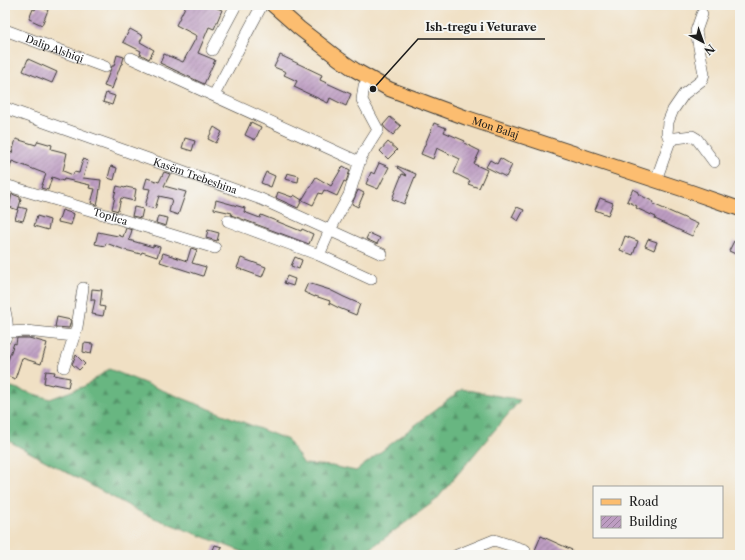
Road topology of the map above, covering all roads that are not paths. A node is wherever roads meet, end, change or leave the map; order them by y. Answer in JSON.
{"nodes":[{"id":1,"x":236,"y":5,"type":"edge"},
{"id":2,"x":262,"y":5,"type":"edge"},
{"id":3,"x":273,"y":5,"type":"edge"},
{"id":4,"x":702,"y":14,"type":"dead end"},
{"id":5,"x":5,"y":30,"type":"edge"},
{"id":6,"x":212,"y":50,"type":"dead end"},
{"id":7,"x":131,"y":58,"type":"dead end"},
{"id":8,"x":105,"y":67,"type":"dead end"},
{"id":9,"x":369,"y":78,"type":"junction"},
{"id":10,"x":214,"y":95,"type":"junction"},
{"id":11,"x":5,"y":108,"type":"edge"},
{"id":12,"x":670,"y":141,"type":"junction"},
{"id":13,"x":359,"y":162,"type":"junction"},
{"id":14,"x":714,"y":162,"type":"dead end"},
{"id":15,"x":656,"y":180,"type":"junction"},
{"id":16,"x":5,"y":185,"type":"edge"},
{"id":17,"x":740,"y":209,"type":"edge"},
{"id":18,"x":228,"y":221,"type":"dead end"},
{"id":19,"x":330,"y":230,"type":"junction"},
{"id":20,"x":215,"y":248,"type":"dead end"},
{"id":21,"x":382,"y":254,"type":"dead end"},
{"id":22,"x":319,"y":255,"type":"junction"},
{"id":23,"x":371,"y":279,"type":"dead end"},
{"id":24,"x":84,"y":288,"type":"dead end"},
{"id":25,"x":5,"y":311,"type":"edge"},
{"id":26,"x":6,"y":336,"type":"edge"},
{"id":27,"x":74,"y":336,"type":"junction"},
{"id":28,"x":64,"y":367,"type":"dead end"},
{"id":29,"x":525,"y":550,"type":"dead end"},
{"id":30,"x":457,"y":555,"type":"edge"}],
"edges":[{"from":1,"to":6,"type":"street"},
{"from":2,"to":10,"type":"street"},
{"from":3,"to":9,"type":"main road","name":"Mon Balaj"},
{"from":4,"to":12,"type":"street"},
{"from":5,"to":8,"type":"street","name":"Dalip Alshiqi"},
{"from":7,"to":10,"type":"street"},
{"from":9,"to":13,"type":"street"},
{"from":9,"to":15,"type":"main road","name":"Mon Balaj"},
{"from":10,"to":13,"type":"street"},
{"from":11,"to":19,"type":"street","name":"Kasëm Trebeshina"},
{"from":12,"to":14,"type":"street"},
{"from":12,"to":15,"type":"street"},
{"from":13,"to":19,"type":"street"},
{"from":15,"to":17,"type":"main road","name":"Mon Balaj"},
{"from":16,"to":20,"type":"street","name":"Toplica"},
{"from":18,"to":22,"type":"street"},
{"from":19,"to":21,"type":"street","name":"Kasëm Trebeshina"},
{"from":19,"to":22,"type":"street"},
{"from":22,"to":23,"type":"street"},
{"from":24,"to":27,"type":"street"},
{"from":25,"to":26,"type":"street"},
{"from":26,"to":27,"type":"street"},
{"from":27,"to":28,"type":"street"},
{"from":29,"to":30,"type":"street"}]}
